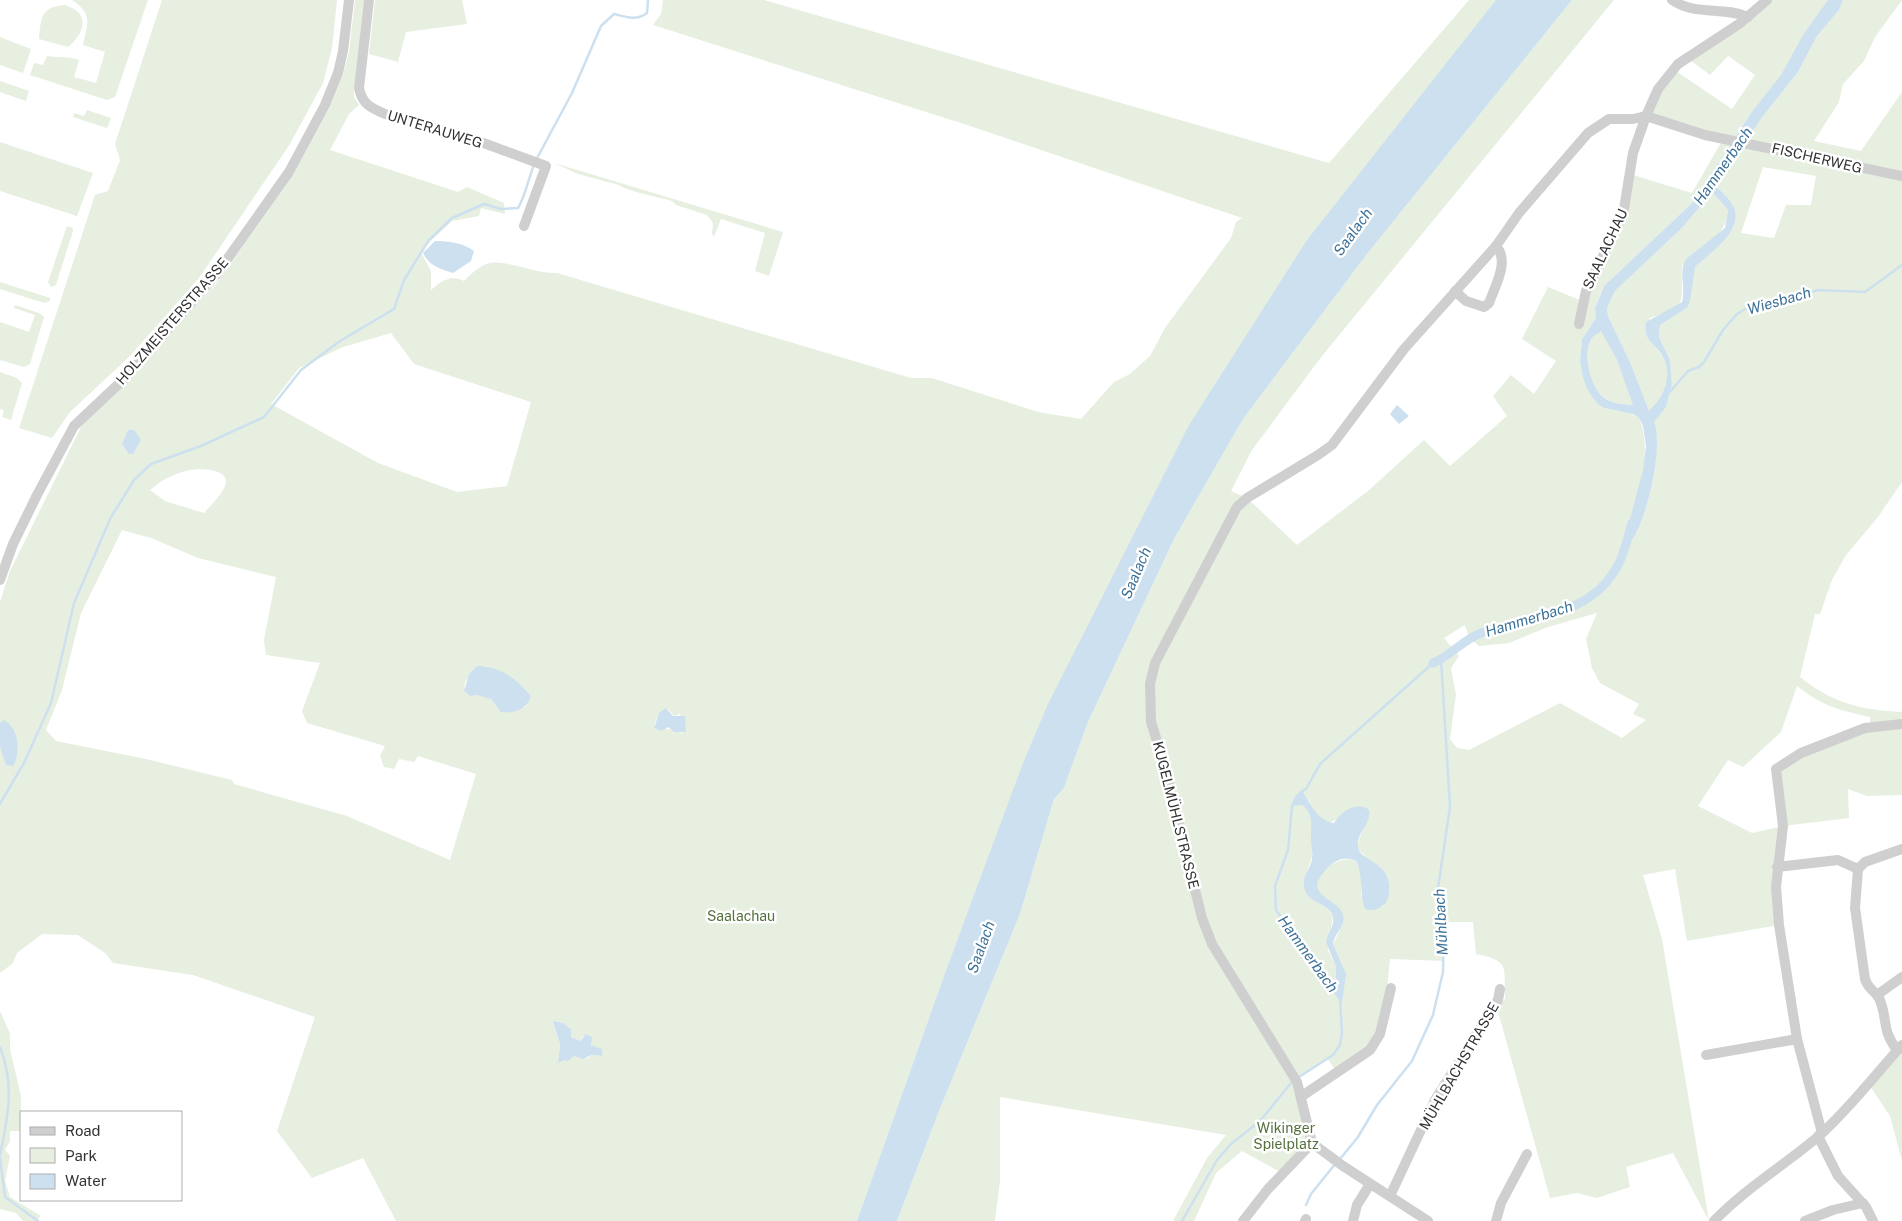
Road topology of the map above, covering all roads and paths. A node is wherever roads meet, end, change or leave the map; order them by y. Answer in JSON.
{"nodes":[{"id":1,"x":348,"y":0,"type":"edge"},
{"id":2,"x":370,"y":0,"type":"edge"},
{"id":3,"x":1672,"y":0,"type":"edge"},
{"id":4,"x":1767,"y":0,"type":"edge"},
{"id":5,"x":1748,"y":17,"type":"junction"},
{"id":6,"x":1646,"y":116,"type":"junction"},
{"id":7,"x":1902,"y":176,"type":"edge"},
{"id":8,"x":524,"y":226,"type":"dead end"},
{"id":9,"x":1496,"y":246,"type":"junction"},
{"id":10,"x":1455,"y":291,"type":"junction"},
{"id":11,"x":1579,"y":324,"type":"dead end"},
{"id":12,"x":0,"y":580,"type":"edge"},
{"id":13,"x":1902,"y":724,"type":"edge"},
{"id":14,"x":1902,"y":849,"type":"edge"},
{"id":15,"x":1777,"y":868,"type":"junction"},
{"id":16,"x":1858,"y":868,"type":"junction"},
{"id":17,"x":1902,"y":977,"type":"edge"},
{"id":18,"x":1391,"y":988,"type":"dead end"},
{"id":19,"x":1500,"y":989,"type":"dead end"},
{"id":20,"x":1876,"y":995,"type":"junction"},
{"id":21,"x":1797,"y":1039,"type":"junction"},
{"id":22,"x":1900,"y":1047,"type":"edge"},
{"id":23,"x":1706,"y":1055,"type":"dead end"},
{"id":24,"x":1302,"y":1096,"type":"junction"},
{"id":25,"x":1820,"y":1135,"type":"junction"},
{"id":26,"x":1312,"y":1143,"type":"junction"},
{"id":27,"x":1528,"y":1154,"type":"dead end"},
{"id":28,"x":1370,"y":1184,"type":"junction"},
{"id":29,"x":1390,"y":1196,"type":"junction"},
{"id":30,"x":1863,"y":1203,"type":"junction"},
{"id":31,"x":1243,"y":1221,"type":"edge"},
{"id":32,"x":1353,"y":1221,"type":"edge"},
{"id":33,"x":1428,"y":1221,"type":"edge"},
{"id":34,"x":1496,"y":1221,"type":"edge"},
{"id":35,"x":1714,"y":1221,"type":"edge"},
{"id":36,"x":1805,"y":1221,"type":"edge"},
{"id":37,"x":1873,"y":1221,"type":"edge"}],
"edges":[{"from":1,"to":12,"type":"street","name":"HOLZMEISTERSTRASSE"},
{"from":2,"to":8,"type":"street","name":"UNTERAUWEG"},
{"from":3,"to":5,"type":"street"},
{"from":4,"to":5,"type":"street","name":"SAALACHAU"},
{"from":5,"to":6,"type":"street","name":"SAALACHAU"},
{"from":6,"to":7,"type":"street","name":"FISCHERWEG"},
{"from":6,"to":9,"type":"street"},
{"from":6,"to":11,"type":"street","name":"SAALACHAU"},
{"from":9,"to":10,"type":"street"},
{"from":9,"to":10,"type":"street"},
{"from":10,"to":24,"type":"street","name":"KUGELMÜHLSTRASSE"},
{"from":13,"to":15,"type":"street"},
{"from":14,"to":16,"type":"street"},
{"from":15,"to":16,"type":"street"},
{"from":15,"to":21,"type":"street"},
{"from":16,"to":20,"type":"street"},
{"from":17,"to":20,"type":"street"},
{"from":18,"to":24,"type":"street"},
{"from":19,"to":29,"type":"street","name":"MÜHLBACHSTRASSE"},
{"from":20,"to":22,"type":"street"},
{"from":21,"to":23,"type":"street"},
{"from":21,"to":25,"type":"street"},
{"from":22,"to":25,"type":"street"},
{"from":24,"to":26,"type":"street","name":"KUGELMÜHLSTRASSE"},
{"from":25,"to":30,"type":"street"},
{"from":25,"to":35,"type":"street"},
{"from":26,"to":28,"type":"street"},
{"from":26,"to":31,"type":"street"},
{"from":27,"to":34,"type":"street"},
{"from":28,"to":29,"type":"street"},
{"from":28,"to":32,"type":"street"},
{"from":29,"to":33,"type":"street"},
{"from":30,"to":36,"type":"street"},
{"from":30,"to":37,"type":"street"}]}
